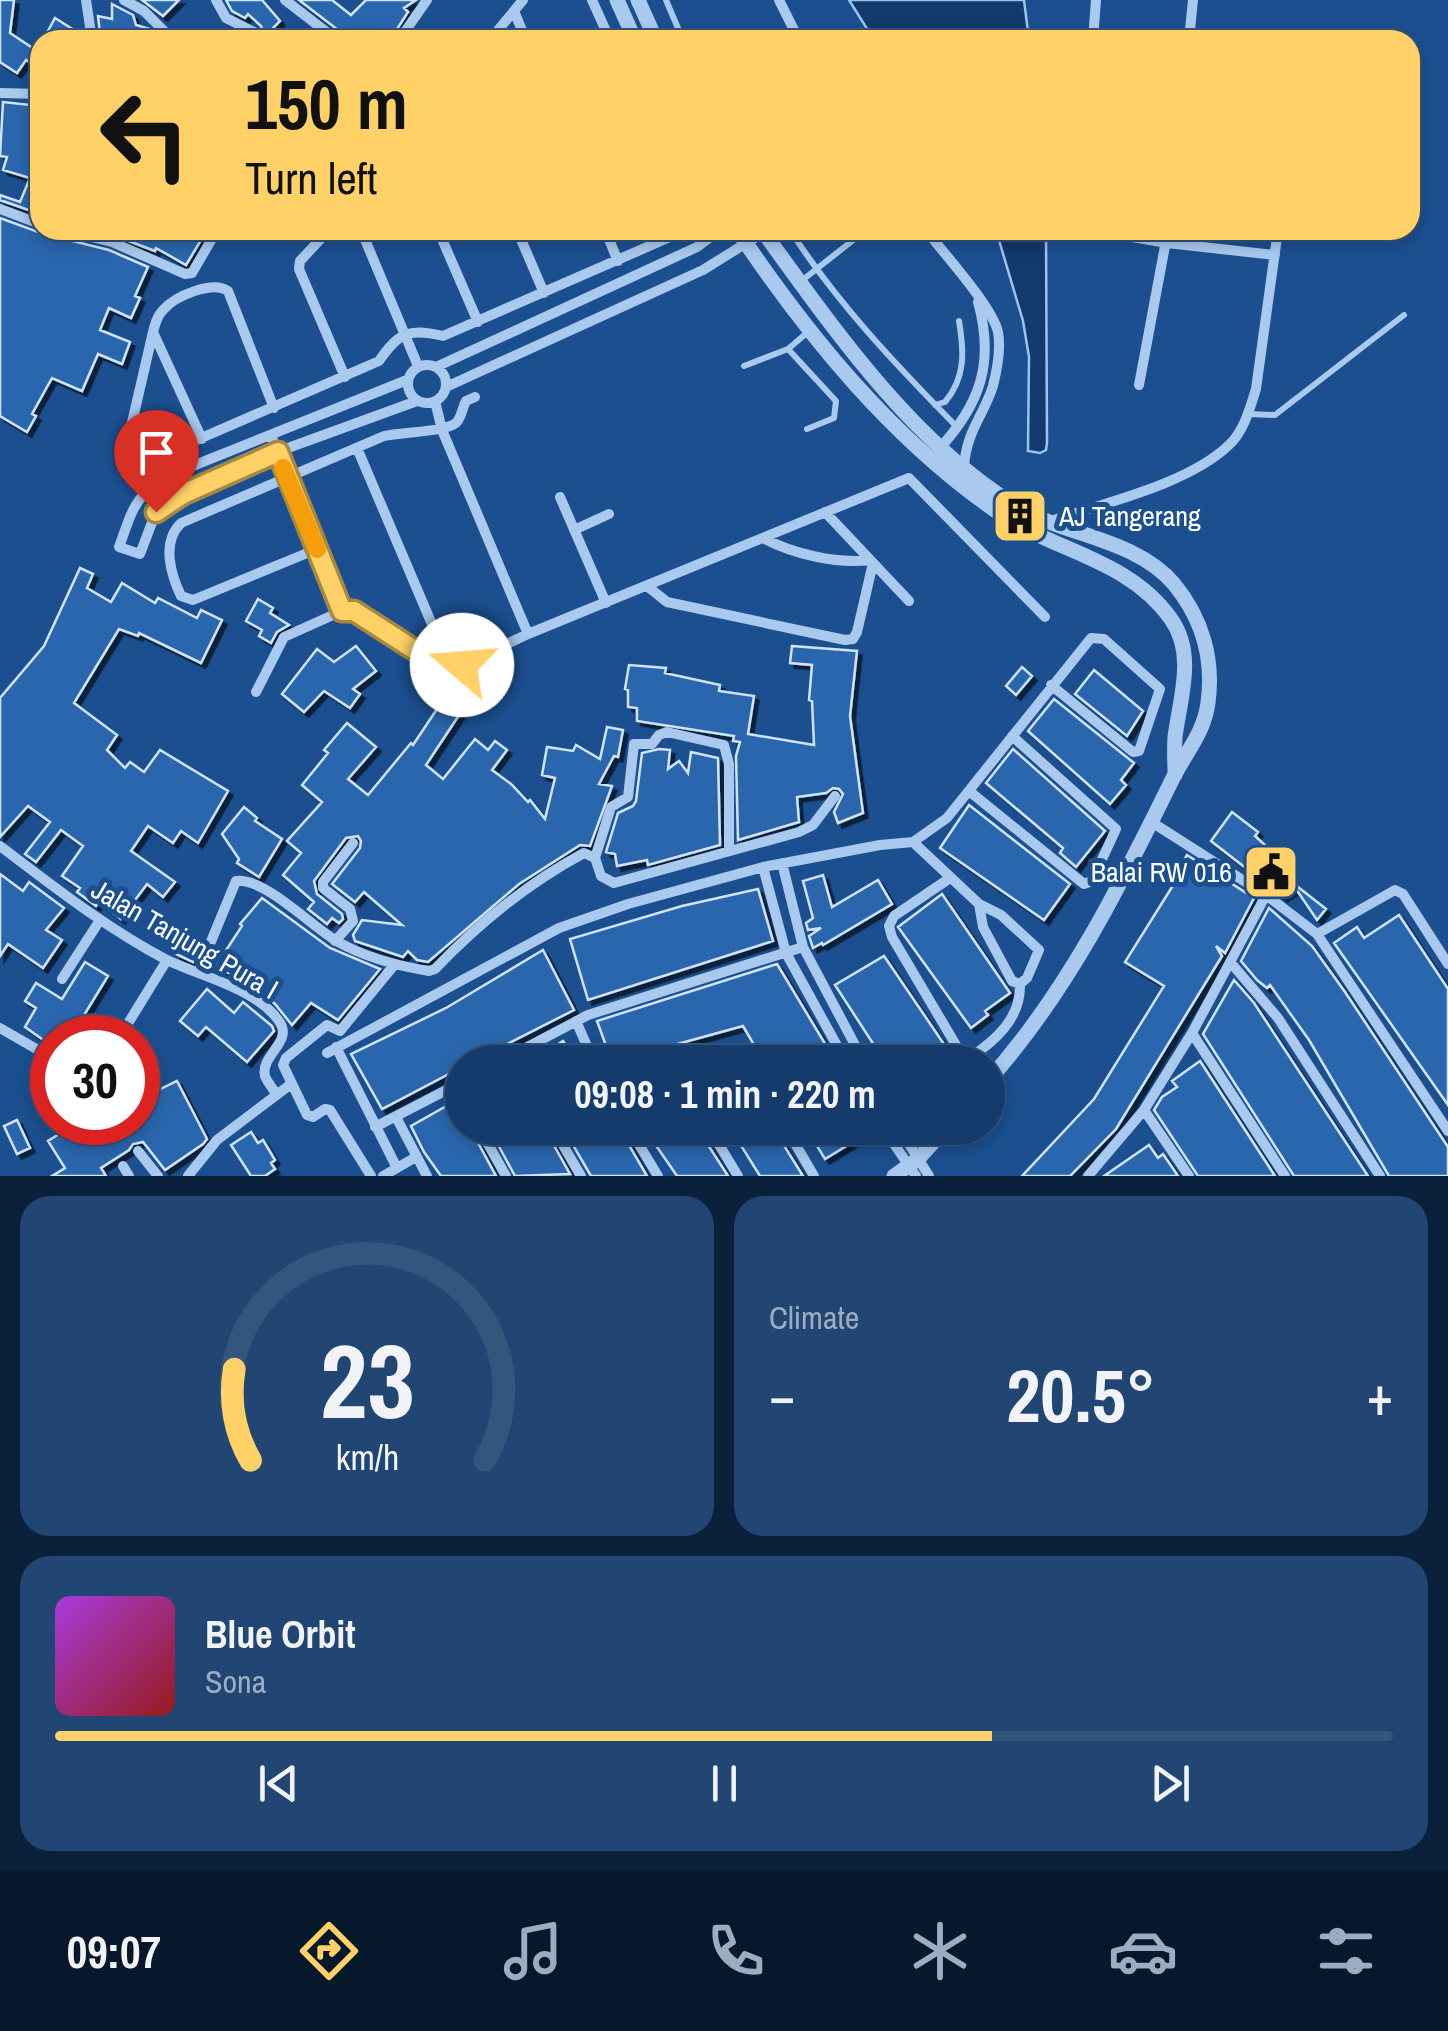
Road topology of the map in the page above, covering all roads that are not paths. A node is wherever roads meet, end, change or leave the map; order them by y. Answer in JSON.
{"nodes":[{"id":1,"x":86,"y":0,"type":"edge"},
{"id":2,"x":124,"y":0,"type":"edge"},
{"id":3,"x":216,"y":0,"type":"edge"},
{"id":4,"x":285,"y":0,"type":"edge"},
{"id":5,"x":427,"y":0,"type":"edge"},
{"id":6,"x":523,"y":0,"type":"edge"},
{"id":7,"x":592,"y":0,"type":"edge"},
{"id":8,"x":617,"y":0,"type":"edge"},
{"id":9,"x":638,"y":0,"type":"edge"},
{"id":10,"x":666,"y":0,"type":"edge"},
{"id":11,"x":779,"y":0,"type":"edge"},
{"id":12,"x":1096,"y":0,"type":"edge"},
{"id":13,"x":1193,"y":0,"type":"edge"},
{"id":14,"x":514,"y":10,"type":"junction"},
{"id":15,"x":90,"y":30,"type":"edge"},
{"id":16,"x":163,"y":30,"type":"edge"},
{"id":17,"x":250,"y":30,"type":"edge"},
{"id":18,"x":324,"y":30,"type":"edge"},
{"id":19,"x":406,"y":30,"type":"edge"},
{"id":20,"x":498,"y":30,"type":"edge"},
{"id":21,"x":522,"y":30,"type":"edge"},
{"id":22,"x":606,"y":30,"type":"edge"},
{"id":23,"x":630,"y":30,"type":"edge"},
{"id":24,"x":652,"y":30,"type":"edge"},
{"id":25,"x":679,"y":30,"type":"edge"},
{"id":26,"x":794,"y":30,"type":"edge"},
{"id":27,"x":1093,"y":30,"type":"edge"},
{"id":28,"x":1190,"y":30,"type":"edge"},
{"id":29,"x":0,"y":92,"type":"edge"},
{"id":30,"x":30,"y":94,"type":"edge"},
{"id":31,"x":0,"y":209,"type":"edge"},
{"id":32,"x":30,"y":220,"type":"edge"},
{"id":33,"x":104,"y":240,"type":"edge"},
{"id":34,"x":210,"y":240,"type":"edge"},
{"id":35,"x":320,"y":240,"type":"edge"},
{"id":36,"x":365,"y":240,"type":"edge"},
{"id":37,"x":442,"y":240,"type":"edge"},
{"id":38,"x":521,"y":240,"type":"edge"},
{"id":39,"x":609,"y":240,"type":"edge"},
{"id":40,"x":665,"y":240,"type":"edge"},
{"id":41,"x":706,"y":240,"type":"edge"},
{"id":42,"x":738,"y":240,"type":"edge"},
{"id":43,"x":744,"y":240,"type":"edge"},
{"id":44,"x":770,"y":240,"type":"edge"},
{"id":45,"x":796,"y":240,"type":"edge"},
{"id":46,"x":854,"y":240,"type":"edge"},
{"id":47,"x":934,"y":240,"type":"edge"},
{"id":48,"x":1146,"y":240,"type":"edge"},
{"id":49,"x":1167,"y":240,"type":"edge"},
{"id":50,"x":1277,"y":240,"type":"edge"},
{"id":51,"x":112,"y":242,"type":"joint"},
{"id":52,"x":1167,"y":244,"type":"junction"},
{"id":53,"x":1275,"y":255,"type":"junction"},
{"id":54,"x":618,"y":262,"type":"junction"},
{"id":55,"x":816,"y":270,"type":"junction"},
{"id":56,"x":800,"y":282,"type":"junction"},
{"id":57,"x":544,"y":293,"type":"junction"},
{"id":58,"x":976,"y":296,"type":"junction"},
{"id":59,"x":1404,"y":315,"type":"dead end"},
{"id":60,"x":959,"y":321,"type":"dead end"},
{"id":61,"x":478,"y":322,"type":"junction"},
{"id":62,"x":809,"y":331,"type":"junction"},
{"id":63,"x":153,"y":332,"type":"junction"},
{"id":64,"x":406,"y":336,"type":"junction"},
{"id":65,"x":788,"y":349,"type":"junction"},
{"id":66,"x":418,"y":366,"type":"junction"},
{"id":67,"x":436,"y":366,"type":"junction"},
{"id":68,"x":744,"y":366,"type":"dead end"},
{"id":69,"x":345,"y":376,"type":"junction"},
{"id":70,"x":408,"y":380,"type":"junction"},
{"id":71,"x":1139,"y":384,"type":"dead end"},
{"id":72,"x":446,"y":387,"type":"junction"},
{"id":73,"x":476,"y":397,"type":"dead end"},
{"id":74,"x":417,"y":401,"type":"junction"},
{"id":75,"x":435,"y":401,"type":"junction"},
{"id":76,"x":934,"y":405,"type":"junction"},
{"id":77,"x":274,"y":408,"type":"junction"},
{"id":78,"x":1248,"y":414,"type":"junction"},
{"id":79,"x":957,"y":428,"type":"junction"},
{"id":80,"x":442,"y":430,"type":"junction"},
{"id":81,"x":806,"y":430,"type":"dead end"},
{"id":82,"x":271,"y":435,"type":"junction"},
{"id":83,"x":202,"y":439,"type":"junction"},
{"id":84,"x":357,"y":448,"type":"junction"},
{"id":85,"x":278,"y":452,"type":"junction"},
{"id":86,"x":935,"y":453,"type":"junction"},
{"id":87,"x":964,"y":466,"type":"junction"},
{"id":88,"x":288,"y":478,"type":"junction"},
{"id":89,"x":560,"y":497,"type":"dead end"},
{"id":90,"x":825,"y":512,"type":"junction"},
{"id":91,"x":609,"y":514,"type":"dead end"},
{"id":92,"x":1043,"y":528,"type":"junction"},
{"id":93,"x":574,"y":530,"type":"junction"},
{"id":94,"x":763,"y":538,"type":"junction"},
{"id":95,"x":316,"y":549,"type":"junction"},
{"id":96,"x":872,"y":562,"type":"junction"},
{"id":97,"x":647,"y":586,"type":"junction"},
{"id":98,"x":908,"y":601,"type":"dead end"},
{"id":99,"x":606,"y":603,"type":"junction"},
{"id":100,"x":342,"y":611,"type":"junction"},
{"id":101,"x":1045,"y":617,"type":"dead end"},
{"id":102,"x":528,"y":634,"type":"junction"},
{"id":103,"x":448,"y":662,"type":"junction"},
{"id":104,"x":1051,"y":684,"type":"junction"},
{"id":105,"x":256,"y":692,"type":"dead end"},
{"id":106,"x":1012,"y":736,"type":"junction"},
{"id":107,"x":1174,"y":774,"type":"junction"},
{"id":108,"x":969,"y":791,"type":"junction"},
{"id":109,"x":836,"y":796,"type":"dead end"},
{"id":110,"x":1153,"y":823,"type":"junction"},
{"id":111,"x":912,"y":842,"type":"junction"},
{"id":112,"x":353,"y":843,"type":"dead end"},
{"id":113,"x":0,"y":846,"type":"edge"},
{"id":114,"x":730,"y":850,"type":"junction"},
{"id":115,"x":595,"y":858,"type":"junction"},
{"id":116,"x":782,"y":863,"type":"junction"},
{"id":117,"x":763,"y":868,"type":"junction"},
{"id":118,"x":950,"y":878,"type":"junction"},
{"id":119,"x":1266,"y":895,"type":"junction"},
{"id":120,"x":979,"y":904,"type":"junction"},
{"id":121,"x":100,"y":920,"type":"junction"},
{"id":122,"x":1318,"y":934,"type":"junction"},
{"id":123,"x":335,"y":940,"type":"junction"},
{"id":124,"x":803,"y":947,"type":"junction"},
{"id":125,"x":786,"y":953,"type":"junction"},
{"id":126,"x":167,"y":960,"type":"junction"},
{"id":127,"x":1231,"y":963,"type":"junction"},
{"id":128,"x":394,"y":964,"type":"junction"},
{"id":129,"x":1448,"y":964,"type":"edge"},
{"id":130,"x":198,"y":973,"type":"junction"},
{"id":131,"x":62,"y":979,"type":"dead end"},
{"id":132,"x":1020,"y":984,"type":"junction"},
{"id":133,"x":133,"y":1015,"type":"edge"},
{"id":134,"x":576,"y":1021,"type":"junction"},
{"id":135,"x":0,"y":1028,"type":"edge"},
{"id":136,"x":1192,"y":1033,"type":"junction"},
{"id":137,"x":30,"y":1045,"type":"edge"},
{"id":138,"x":537,"y":1045,"type":"edge"},
{"id":139,"x":587,"y":1045,"type":"edge"},
{"id":140,"x":837,"y":1045,"type":"edge"},
{"id":141,"x":855,"y":1045,"type":"edge"},
{"id":142,"x":1005,"y":1062,"type":"edge"},
{"id":143,"x":291,"y":1084,"type":"junction"},
{"id":144,"x":445,"y":1091,"type":"edge"},
{"id":145,"x":277,"y":1096,"type":"junction"},
{"id":146,"x":1144,"y":1110,"type":"junction"},
{"id":147,"x":396,"y":1116,"type":"junction"},
{"id":148,"x":375,"y":1127,"type":"junction"},
{"id":149,"x":1448,"y":1132,"type":"edge"},
{"id":150,"x":489,"y":1145,"type":"edge"},
{"id":151,"x":564,"y":1145,"type":"edge"},
{"id":152,"x":639,"y":1145,"type":"edge"},
{"id":153,"x":719,"y":1145,"type":"edge"},
{"id":154,"x":796,"y":1145,"type":"edge"},
{"id":155,"x":897,"y":1145,"type":"edge"},
{"id":156,"x":932,"y":1145,"type":"edge"},
{"id":157,"x":138,"y":1151,"type":"dead end"},
{"id":158,"x":416,"y":1156,"type":"junction"},
{"id":159,"x":914,"y":1167,"type":"edge"},
{"id":160,"x":397,"y":1168,"type":"junction"},
{"id":161,"x":158,"y":1176,"type":"edge"},
{"id":162,"x":188,"y":1176,"type":"edge"},
{"id":163,"x":371,"y":1176,"type":"edge"},
{"id":164,"x":383,"y":1176,"type":"edge"},
{"id":165,"x":427,"y":1176,"type":"edge"},
{"id":166,"x":506,"y":1176,"type":"edge"},
{"id":167,"x":581,"y":1176,"type":"edge"},
{"id":168,"x":658,"y":1176,"type":"edge"},
{"id":169,"x":738,"y":1176,"type":"edge"},
{"id":170,"x":814,"y":1176,"type":"edge"},
{"id":171,"x":894,"y":1176,"type":"edge"},
{"id":172,"x":929,"y":1176,"type":"edge"},
{"id":173,"x":1088,"y":1176,"type":"edge"},
{"id":174,"x":1189,"y":1176,"type":"edge"},
{"id":175,"x":1285,"y":1176,"type":"edge"},
{"id":176,"x":1380,"y":1176,"type":"edge"}],
"edges":[{"from":1,"to":15,"type":"street"},
{"from":2,"to":16,"type":"street"},
{"from":3,"to":17,"type":"street"},
{"from":4,"to":18,"type":"street"},
{"from":5,"to":19,"type":"street"},
{"from":6,"to":14,"type":"street"},
{"from":7,"to":22,"type":"street"},
{"from":8,"to":23,"type":"street"},
{"from":9,"to":24,"type":"street"},
{"from":10,"to":25,"type":"lane"},
{"from":11,"to":26,"type":"street"},
{"from":12,"to":27,"type":"street"},
{"from":13,"to":28,"type":"street"},
{"from":14,"to":20,"type":"street"},
{"from":14,"to":21,"type":"street"},
{"from":29,"to":30,"type":"street"},
{"from":31,"to":32,"type":"street"},
{"from":33,"to":51,"type":"street"},
{"from":34,"to":51,"type":"street"},
{"from":35,"to":69,"type":"street"},
{"from":36,"to":64,"type":"street"},
{"from":37,"to":61,"type":"street"},
{"from":38,"to":57,"type":"street"},
{"from":39,"to":54,"type":"street"},
{"from":40,"to":54,"type":"street"},
{"from":41,"to":67,"type":"street"},
{"from":42,"to":72,"type":"street"},
{"from":43,"to":62,"type":"street"},
{"from":44,"to":56,"type":"street"},
{"from":45,"to":55,"type":"lane"},
{"from":46,"to":55,"type":"lane"},
{"from":47,"to":58,"type":"street"},
{"from":48,"to":52,"type":"street"},
{"from":49,"to":52,"type":"street"},
{"from":50,"to":53,"type":"street"},
{"from":52,"to":53,"type":"street"},
{"from":52,"to":71,"type":"street"},
{"from":53,"to":78,"type":"street"},
{"from":54,"to":57,"type":"street"},
{"from":55,"to":56,"type":"lane"},
{"from":55,"to":76,"type":"lane"},
{"from":56,"to":86,"type":"street"},
{"from":57,"to":61,"type":"street"},
{"from":58,"to":79,"type":"street"},
{"from":58,"to":87,"type":"street"},
{"from":59,"to":78,"type":"lane"},
{"from":60,"to":76,"type":"lane"},
{"from":61,"to":64,"type":"street"},
{"from":62,"to":65,"type":"lane"},
{"from":62,"to":86,"type":"street"},
{"from":63,"to":77,"type":"street"},
{"from":63,"to":83,"type":"street"},
{"from":63,"to":83,"type":"street"},
{"from":64,"to":66,"type":"street"},
{"from":64,"to":69,"type":"street"},
{"from":65,"to":68,"type":"lane"},
{"from":65,"to":81,"type":"lane"},
{"from":66,"to":67,"type":"street"},
{"from":66,"to":70,"type":"street"},
{"from":67,"to":72,"type":"street"},
{"from":69,"to":77,"type":"street"},
{"from":70,"to":74,"type":"street"},
{"from":70,"to":82,"type":"street"},
{"from":72,"to":75,"type":"street"},
{"from":73,"to":80,"type":"street"},
{"from":74,"to":75,"type":"street"},
{"from":74,"to":85,"type":"street"},
{"from":75,"to":80,"type":"street"},
{"from":76,"to":79,"type":"lane"},
{"from":77,"to":83,"type":"street"},
{"from":78,"to":92,"type":"street"},
{"from":79,"to":86,"type":"street"},
{"from":80,"to":84,"type":"street"},
{"from":80,"to":102,"type":"street"},
{"from":82,"to":85,"type":"street"},
{"from":82,"to":85,"type":"street"},
{"from":84,"to":88,"type":"street"},
{"from":84,"to":103,"type":"street"},
{"from":85,"to":88,"type":"street"},
{"from":86,"to":87,"type":"street"},
{"from":86,"to":92,"type":"street"},
{"from":87,"to":92,"type":"street"},
{"from":88,"to":95,"type":"street"},
{"from":88,"to":95,"type":"street"},
{"from":89,"to":93,"type":"street"},
{"from":90,"to":94,"type":"street"},
{"from":90,"to":96,"type":"street"},
{"from":90,"to":101,"type":"street"},
{"from":91,"to":93,"type":"street"},
{"from":92,"to":107,"type":"street"},
{"from":92,"to":107,"type":"street"},
{"from":93,"to":99,"type":"street"},
{"from":94,"to":96,"type":"street"},
{"from":94,"to":97,"type":"street"},
{"from":95,"to":100,"type":"street"},
{"from":96,"to":97,"type":"street"},
{"from":96,"to":98,"type":"street"},
{"from":97,"to":99,"type":"street"},
{"from":99,"to":102,"type":"street"},
{"from":100,"to":103,"type":"street"},
{"from":100,"to":105,"type":"street"},
{"from":102,"to":103,"type":"street"},
{"from":104,"to":104,"type":"street"},
{"from":104,"to":106,"type":"street"},
{"from":106,"to":108,"type":"street"},
{"from":106,"to":108,"type":"street"},
{"from":107,"to":110,"type":"street"},
{"from":108,"to":111,"type":"street"},
{"from":109,"to":114,"type":"street"},
{"from":110,"to":119,"type":"street"},
{"from":110,"to":142,"type":"street"},
{"from":111,"to":116,"type":"street"},
{"from":111,"to":118,"type":"street"},
{"from":112,"to":123,"type":"street"},
{"from":113,"to":121,"type":"street","name":"Jalan Tanjung Pura I"},
{"from":114,"to":115,"type":"street"},
{"from":114,"to":115,"type":"street"},
{"from":115,"to":128,"type":"street"},
{"from":116,"to":117,"type":"street"},
{"from":116,"to":124,"type":"street"},
{"from":117,"to":125,"type":"street"},
{"from":117,"to":148,"type":"street"},
{"from":118,"to":120,"type":"street"},
{"from":118,"to":132,"type":"street"},
{"from":119,"to":122,"type":"street"},
{"from":119,"to":127,"type":"street"},
{"from":120,"to":132,"type":"street"},
{"from":120,"to":132,"type":"street"},
{"from":121,"to":126,"type":"street","name":"Jalan Tanjung Pura I"},
{"from":121,"to":131,"type":"street"},
{"from":122,"to":129,"type":"street"},
{"from":122,"to":149,"type":"street"},
{"from":123,"to":128,"type":"street"},
{"from":123,"to":130,"type":"street"},
{"from":124,"to":125,"type":"street"},
{"from":124,"to":141,"type":"street"},
{"from":125,"to":134,"type":"street"},
{"from":125,"to":140,"type":"street"},
{"from":126,"to":130,"type":"street","name":"Jalan Tanjung Pura I"},
{"from":126,"to":133,"type":"street"},
{"from":127,"to":136,"type":"street"},
{"from":127,"to":176,"type":"street"},
{"from":128,"to":143,"type":"street"},
{"from":130,"to":145,"type":"street","name":"Jalan Tanjung Pura I"},
{"from":134,"to":138,"type":"street"},
{"from":134,"to":139,"type":"street"},
{"from":135,"to":137,"type":"street"},
{"from":136,"to":146,"type":"street"},
{"from":136,"to":175,"type":"street"},
{"from":143,"to":145,"type":"street"},
{"from":143,"to":163,"type":"street"},
{"from":144,"to":147,"type":"street"},
{"from":145,"to":162,"type":"street"},
{"from":146,"to":173,"type":"street"},
{"from":146,"to":174,"type":"street"},
{"from":147,"to":148,"type":"street"},
{"from":147,"to":158,"type":"street"},
{"from":148,"to":160,"type":"street"},
{"from":150,"to":166,"type":"street"},
{"from":151,"to":167,"type":"street"},
{"from":152,"to":168,"type":"street"},
{"from":153,"to":169,"type":"street"},
{"from":154,"to":170,"type":"street"},
{"from":155,"to":159,"type":"street"},
{"from":156,"to":159,"type":"street"},
{"from":157,"to":161,"type":"street"},
{"from":158,"to":160,"type":"street"},
{"from":158,"to":165,"type":"street"},
{"from":159,"to":171,"type":"street"},
{"from":159,"to":172,"type":"street"},
{"from":160,"to":164,"type":"street"}]}
